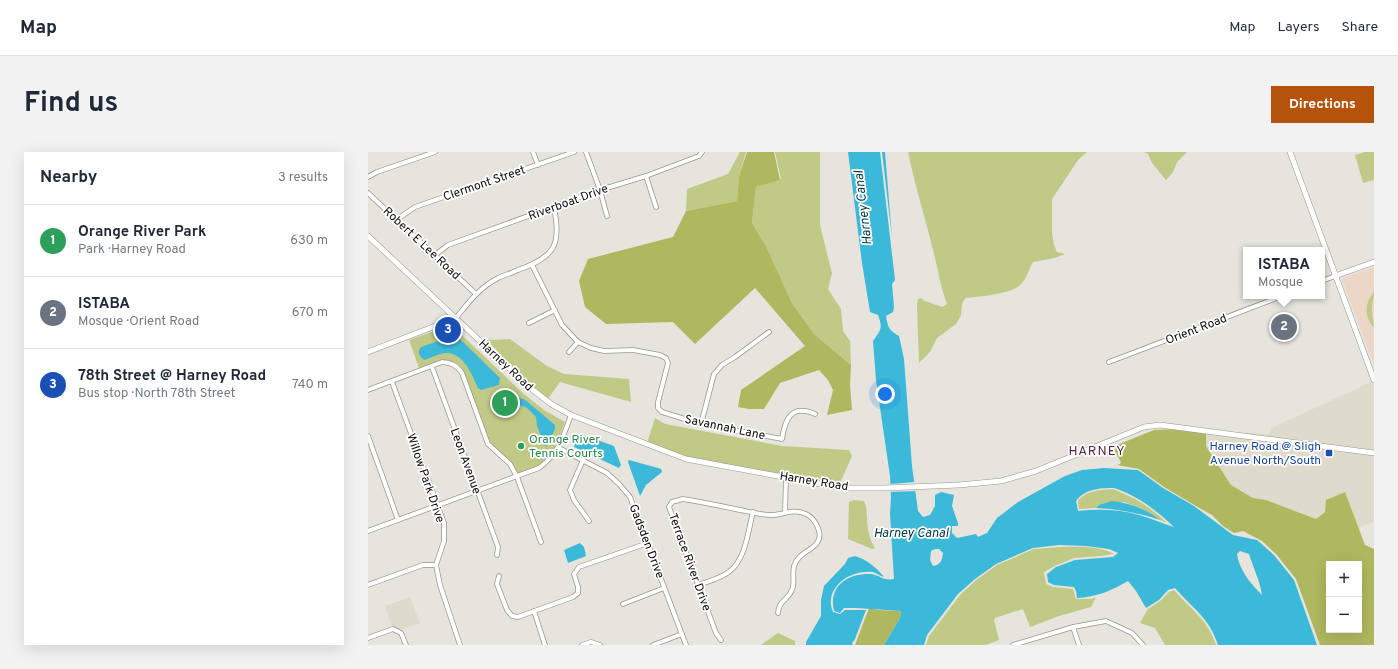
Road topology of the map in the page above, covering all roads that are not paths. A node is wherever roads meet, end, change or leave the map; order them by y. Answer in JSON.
{"nodes":[{"id":1,"x":435,"y":152,"type":"edge"},
{"id":2,"x":534,"y":152,"type":"edge"},
{"id":3,"x":574,"y":152,"type":"edge"},
{"id":4,"x":586,"y":152,"type":"edge"},
{"id":5,"x":702,"y":152,"type":"edge"},
{"id":6,"x":1290,"y":152,"type":"edge"},
{"id":7,"x":538,"y":165,"type":"junction"},
{"id":8,"x":646,"y":176,"type":"junction"},
{"id":9,"x":368,"y":177,"type":"edge"},
{"id":10,"x":600,"y":190,"type":"junction"},
{"id":11,"x":368,"y":193,"type":"edge"},
{"id":12,"x":656,"y":207,"type":"dead end"},
{"id":13,"x":554,"y":208,"type":"junction"},
{"id":14,"x":607,"y":216,"type":"dead end"},
{"id":15,"x":396,"y":220,"type":"junction"},
{"id":16,"x":368,"y":236,"type":"edge"},
{"id":17,"x":435,"y":256,"type":"junction"},
{"id":18,"x":1374,"y":262,"type":"edge"},
{"id":19,"x":532,"y":265,"type":"junction"},
{"id":20,"x":1336,"y":276,"type":"junction"},
{"id":21,"x":1325,"y":280,"type":"edge"},
{"id":22,"x":476,"y":294,"type":"junction"},
{"id":23,"x":1274,"y":299,"type":"edge"},
{"id":24,"x":555,"y":310,"type":"junction"},
{"id":25,"x":456,"y":318,"type":"junction"},
{"id":26,"x":529,"y":323,"type":"dead end"},
{"id":27,"x":769,"y":332,"type":"dead end"},
{"id":28,"x":578,"y":342,"type":"junction"},
{"id":29,"x":368,"y":352,"type":"edge"},
{"id":30,"x":570,"y":352,"type":"dead end"},
{"id":31,"x":1109,"y":362,"type":"dead end"},
{"id":32,"x":432,"y":367,"type":"junction"},
{"id":33,"x":1374,"y":380,"type":"edge"},
{"id":34,"x":392,"y":382,"type":"junction"},
{"id":35,"x":368,"y":390,"type":"edge"},
{"id":36,"x":815,"y":414,"type":"dead end"},
{"id":37,"x":571,"y":415,"type":"junction"},
{"id":38,"x":701,"y":424,"type":"junction"},
{"id":39,"x":368,"y":436,"type":"edge"},
{"id":40,"x":559,"y":448,"type":"junction"},
{"id":41,"x":1374,"y":453,"type":"edge"},
{"id":42,"x":583,"y":460,"type":"junction"},
{"id":43,"x":517,"y":477,"type":"junction"},
{"id":44,"x":786,"y":477,"type":"junction"},
{"id":45,"x":477,"y":491,"type":"junction"},
{"id":46,"x":438,"y":506,"type":"junction"},
{"id":47,"x":753,"y":512,"type":"junction"},
{"id":48,"x":785,"y":512,"type":"junction"},
{"id":49,"x":398,"y":520,"type":"junction"},
{"id":50,"x":589,"y":521,"type":"dead end"},
{"id":51,"x":368,"y":531,"type":"edge"},
{"id":52,"x":541,"y":542,"type":"dead end"},
{"id":53,"x":648,"y":543,"type":"junction"},
{"id":54,"x":497,"y":555,"type":"dead end"},
{"id":55,"x":436,"y":565,"type":"junction"},
{"id":56,"x":499,"y":576,"type":"dead end"},
{"id":57,"x":368,"y":584,"type":"edge"},
{"id":58,"x":698,"y":585,"type":"junction"},
{"id":59,"x":664,"y":588,"type":"junction"},
{"id":60,"x":623,"y":604,"type":"dead end"},
{"id":61,"x":534,"y":611,"type":"junction"},
{"id":62,"x":778,"y":613,"type":"dead end"},
{"id":63,"x":1073,"y":627,"type":"junction"},
{"id":64,"x":682,"y":634,"type":"junction"},
{"id":65,"x":368,"y":638,"type":"edge"},
{"id":66,"x":721,"y":640,"type":"dead end"},
{"id":67,"x":1027,"y":640,"type":"junction"},
{"id":68,"x":406,"y":645,"type":"edge"},
{"id":69,"x":460,"y":645,"type":"edge"},
{"id":70,"x":545,"y":645,"type":"edge"},
{"id":71,"x":582,"y":645,"type":"edge"},
{"id":72,"x":600,"y":645,"type":"edge"},
{"id":73,"x":653,"y":645,"type":"edge"},
{"id":74,"x":686,"y":645,"type":"edge"},
{"id":75,"x":1013,"y":645,"type":"edge"},
{"id":76,"x":1029,"y":645,"type":"edge"},
{"id":77,"x":1079,"y":645,"type":"edge"},
{"id":78,"x":1143,"y":645,"type":"edge"}],
"edges":[{"from":1,"to":9,"type":"street"},
{"from":2,"to":7,"type":"street"},
{"from":3,"to":7,"type":"street","name":"Clermont Street"},
{"from":4,"to":10,"type":"street"},
{"from":5,"to":8,"type":"street","name":"Riverboat Drive"},
{"from":6,"to":20,"type":"street"},
{"from":7,"to":15,"type":"street","name":"Clermont Street"},
{"from":8,"to":10,"type":"street","name":"Riverboat Drive"},
{"from":8,"to":12,"type":"street"},
{"from":10,"to":13,"type":"street","name":"Riverboat Drive"},
{"from":10,"to":14,"type":"street"},
{"from":11,"to":15,"type":"street","name":"Robert E Lee Road"},
{"from":13,"to":17,"type":"street","name":"Riverboat Drive"},
{"from":13,"to":19,"type":"street"},
{"from":15,"to":17,"type":"street","name":"Robert E Lee Road"},
{"from":16,"to":25,"type":"street","name":"Harney Road"},
{"from":17,"to":22,"type":"street","name":"Robert E Lee Road"},
{"from":18,"to":20,"type":"street"},
{"from":19,"to":22,"type":"street"},
{"from":19,"to":24,"type":"street","name":"Savannah Lane"},
{"from":20,"to":21,"type":"street"},
{"from":20,"to":33,"type":"street"},
{"from":22,"to":25,"type":"street"},
{"from":23,"to":31,"type":"street","name":"Orient Road"},
{"from":24,"to":26,"type":"street"},
{"from":24,"to":28,"type":"street","name":"Savannah Lane"},
{"from":25,"to":29,"type":"street"},
{"from":25,"to":37,"type":"street","name":"Harney Road"},
{"from":27,"to":38,"type":"street"},
{"from":28,"to":30,"type":"street"},
{"from":28,"to":38,"type":"street","name":"Savannah Lane"},
{"from":32,"to":34,"type":"street"},
{"from":32,"to":43,"type":"street"},
{"from":32,"to":45,"type":"street","name":"Leon Avenue"},
{"from":34,"to":35,"type":"street"},
{"from":34,"to":46,"type":"street","name":"Willow Park Drive"},
{"from":36,"to":38,"type":"street","name":"Savannah Lane"},
{"from":37,"to":40,"type":"street"},
{"from":37,"to":44,"type":"street","name":"Harney Road"},
{"from":39,"to":49,"type":"street"},
{"from":40,"to":42,"type":"street","name":"Gadsden Drive"},
{"from":40,"to":43,"type":"street"},
{"from":41,"to":44,"type":"street","name":"Harney Road"},
{"from":42,"to":50,"type":"street"},
{"from":42,"to":53,"type":"street","name":"Gadsden Drive"},
{"from":43,"to":45,"type":"street"},
{"from":43,"to":52,"type":"street"},
{"from":44,"to":48,"type":"street"},
{"from":45,"to":46,"type":"street"},
{"from":45,"to":54,"type":"street","name":"Leon Avenue"},
{"from":46,"to":49,"type":"street"},
{"from":46,"to":55,"type":"street","name":"Willow Park Drive"},
{"from":47,"to":48,"type":"street","name":"Terrace River Drive"},
{"from":47,"to":58,"type":"street"},
{"from":47,"to":58,"type":"street","name":"Terrace River Drive"},
{"from":48,"to":62,"type":"street","name":"Terrace River Drive"},
{"from":49,"to":51,"type":"street"},
{"from":53,"to":59,"type":"street","name":"Gadsden Drive"},
{"from":53,"to":61,"type":"street"},
{"from":55,"to":57,"type":"street"},
{"from":55,"to":69,"type":"street","name":"Willow Park Drive"},
{"from":56,"to":61,"type":"street"},
{"from":58,"to":66,"type":"street","name":"Terrace River Drive"},
{"from":59,"to":60,"type":"street"},
{"from":59,"to":64,"type":"street","name":"Gadsden Drive"},
{"from":61,"to":70,"type":"street"},
{"from":63,"to":67,"type":"street"},
{"from":63,"to":77,"type":"street"},
{"from":63,"to":78,"type":"street"},
{"from":64,"to":73,"type":"street"},
{"from":64,"to":74,"type":"street","name":"Gadsden Drive"},
{"from":65,"to":68,"type":"street"},
{"from":67,"to":75,"type":"street"},
{"from":67,"to":76,"type":"street"},
{"from":71,"to":72,"type":"street"}]}
